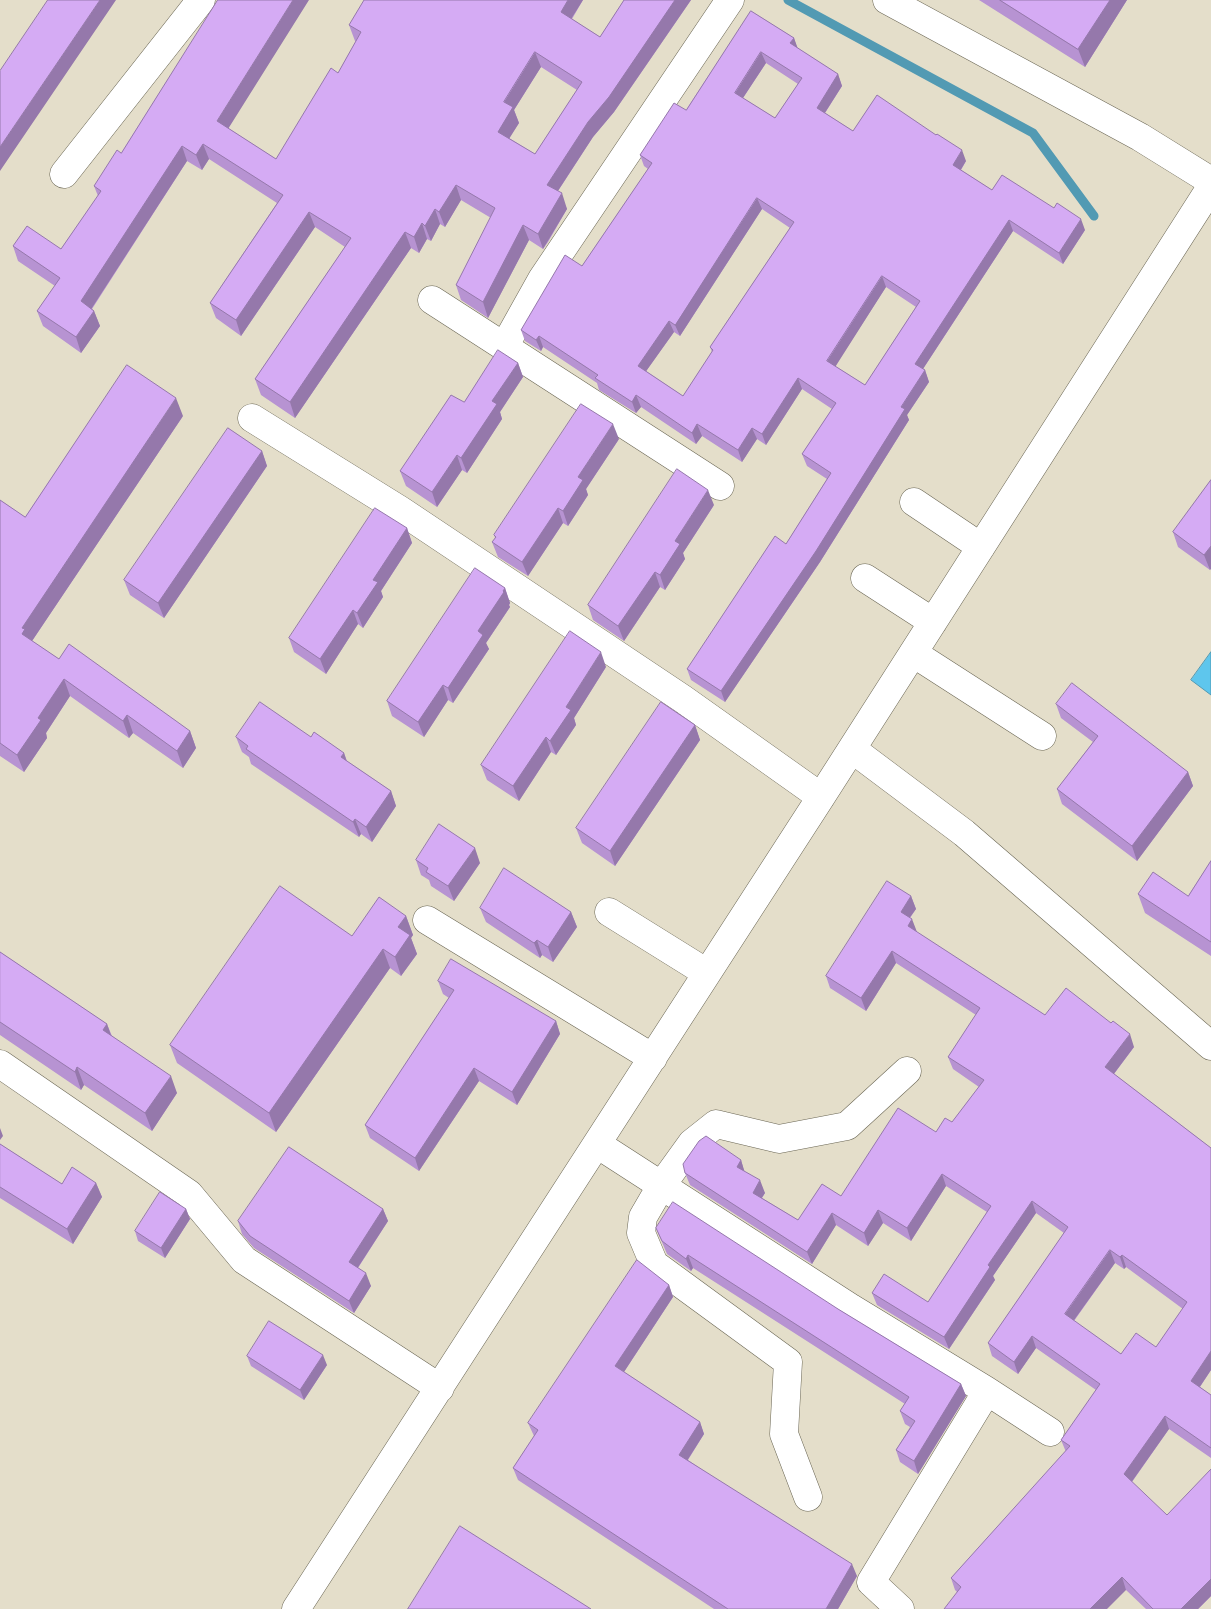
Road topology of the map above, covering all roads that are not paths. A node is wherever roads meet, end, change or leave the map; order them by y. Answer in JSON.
{"nodes":[{"id":1,"x":201,"y":0,"type":"edge"},
{"id":2,"x":730,"y":0,"type":"edge"},
{"id":3,"x":887,"y":0,"type":"edge"},
{"id":4,"x":64,"y":174,"type":"dead end"},
{"id":5,"x":1211,"y":181,"type":"edge"},
{"id":6,"x":1211,"y":187,"type":"edge"},
{"id":7,"x":432,"y":300,"type":"dead end"},
{"id":8,"x":504,"y":347,"type":"junction"},
{"id":9,"x":252,"y":418,"type":"dead end"},
{"id":10,"x":720,"y":486,"type":"dead end"},
{"id":11,"x":914,"y":502,"type":"dead end"},
{"id":12,"x":981,"y":547,"type":"junction"},
{"id":13,"x":865,"y":578,"type":"dead end"},
{"id":14,"x":933,"y":622,"type":"junction"},
{"id":15,"x":913,"y":653,"type":"junction"},
{"id":16,"x":1042,"y":736,"type":"dead end"},
{"id":17,"x":852,"y":749,"type":"junction"},
{"id":18,"x":821,"y":797,"type":"junction"},
{"id":19,"x":609,"y":912,"type":"dead end"},
{"id":20,"x":427,"y":920,"type":"dead end"},
{"id":21,"x":707,"y":973,"type":"junction"},
{"id":22,"x":1211,"y":1046,"type":"edge"},
{"id":23,"x":653,"y":1058,"type":"junction"},
{"id":24,"x":0,"y":1064,"type":"edge"},
{"id":25,"x":907,"y":1071,"type":"dead end"},
{"id":26,"x":597,"y":1144,"type":"junction"},
{"id":27,"x":661,"y":1186,"type":"junction"},
{"id":28,"x":440,"y":1388,"type":"junction"},
{"id":29,"x":993,"y":1395,"type":"junction"},
{"id":30,"x":1050,"y":1432,"type":"dead end"},
{"id":31,"x":808,"y":1498,"type":"dead end"},
{"id":32,"x":296,"y":1609,"type":"edge"},
{"id":33,"x":900,"y":1609,"type":"edge"}],
"edges":[{"from":1,"to":4,"type":"street"},
{"from":2,"to":8,"type":"street"},
{"from":3,"to":5,"type":"street"},
{"from":6,"to":12,"type":"street"},
{"from":7,"to":8,"type":"street"},
{"from":8,"to":10,"type":"street"},
{"from":9,"to":18,"type":"street"},
{"from":11,"to":12,"type":"street"},
{"from":12,"to":14,"type":"street"},
{"from":13,"to":14,"type":"street"},
{"from":14,"to":15,"type":"street"},
{"from":15,"to":16,"type":"street"},
{"from":15,"to":17,"type":"street"},
{"from":17,"to":18,"type":"street"},
{"from":17,"to":22,"type":"street"},
{"from":18,"to":21,"type":"street"},
{"from":19,"to":21,"type":"street"},
{"from":20,"to":23,"type":"street"},
{"from":21,"to":23,"type":"street"},
{"from":23,"to":26,"type":"street"},
{"from":24,"to":28,"type":"street"},
{"from":25,"to":27,"type":"street"},
{"from":26,"to":27,"type":"street"},
{"from":26,"to":28,"type":"street"},
{"from":27,"to":29,"type":"street"},
{"from":27,"to":31,"type":"street"},
{"from":28,"to":32,"type":"street"},
{"from":29,"to":30,"type":"street"},
{"from":29,"to":33,"type":"street"}]}
